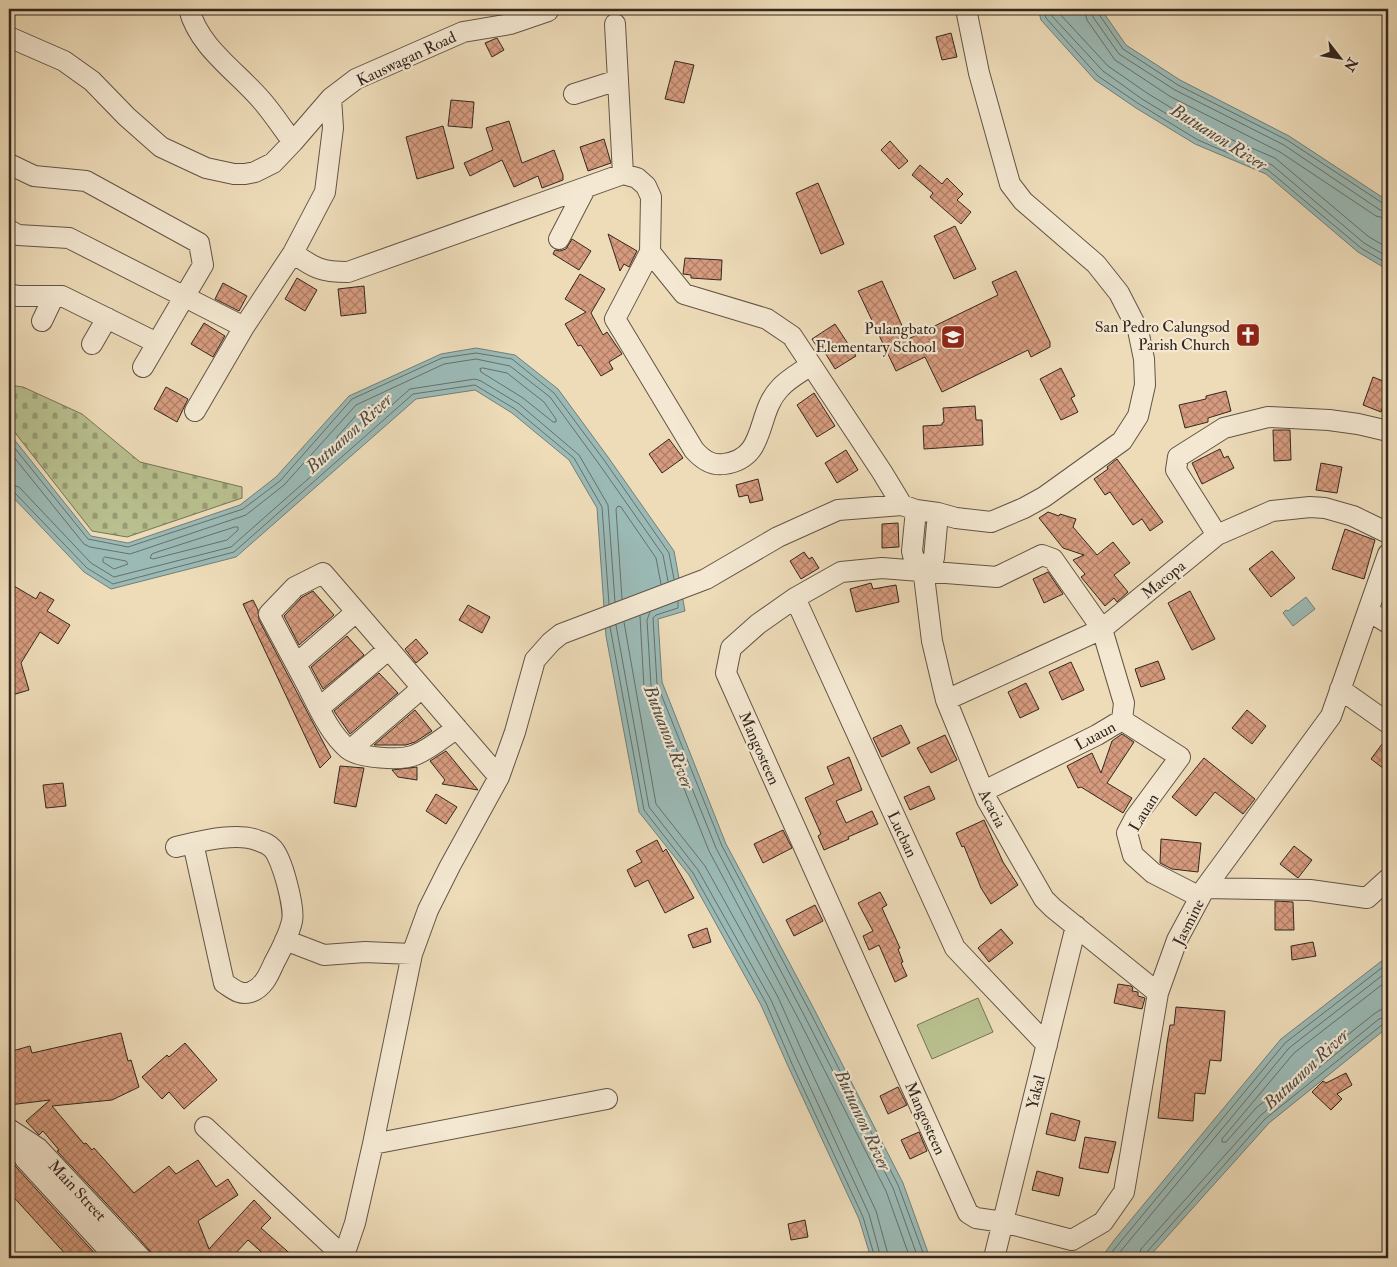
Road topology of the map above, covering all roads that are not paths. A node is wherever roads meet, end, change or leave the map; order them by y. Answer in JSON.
{"nodes":[{"id":1,"x":188,"y":9,"type":"edge"},
{"id":2,"x":549,"y":9,"type":"edge"},
{"id":3,"x":966,"y":9,"type":"edge"},
{"id":4,"x":509,"y":16,"type":"edge"},
{"id":5,"x":615,"y":24,"type":"dead end"},
{"id":6,"x":9,"y":37,"type":"edge"},
{"id":7,"x":618,"y":80,"type":"junction"},
{"id":8,"x":574,"y":94,"type":"dead end"},
{"id":9,"x":331,"y":98,"type":"junction"},
{"id":10,"x":293,"y":142,"type":"junction"},
{"id":11,"x":9,"y":164,"type":"edge"},
{"id":12,"x":623,"y":174,"type":"junction"},
{"id":13,"x":585,"y":189,"type":"junction"},
{"id":14,"x":9,"y":230,"type":"edge"},
{"id":15,"x":559,"y":240,"type":"dead end"},
{"id":16,"x":650,"y":252,"type":"junction"},
{"id":17,"x":293,"y":253,"type":"junction"},
{"id":18,"x":9,"y":294,"type":"edge"},
{"id":19,"x":54,"y":296,"type":"junction"},
{"id":20,"x":184,"y":296,"type":"junction"},
{"id":21,"x":107,"y":318,"type":"junction"},
{"id":22,"x":42,"y":321,"type":"dead end"},
{"id":23,"x":244,"y":327,"type":"junction"},
{"id":24,"x":157,"y":343,"type":"junction"},
{"id":25,"x":92,"y":344,"type":"dead end"},
{"id":26,"x":811,"y":365,"type":"junction"},
{"id":27,"x":143,"y":367,"type":"dead end"},
{"id":28,"x":195,"y":412,"type":"dead end"},
{"id":29,"x":1388,"y":431,"type":"edge"},
{"id":30,"x":909,"y":508,"type":"junction"},
{"id":31,"x":938,"y":513,"type":"junction"},
{"id":32,"x":1388,"y":533,"type":"edge"},
{"id":33,"x":1217,"y":535,"type":"junction"},
{"id":34,"x":1388,"y":554,"type":"edge"},
{"id":35,"x":924,"y":570,"type":"junction"},
{"id":36,"x":796,"y":598,"type":"junction"},
{"id":37,"x":1368,"y":611,"type":"junction"},
{"id":38,"x":356,"y":612,"type":"junction"},
{"id":39,"x":1388,"y":623,"type":"edge"},
{"id":40,"x":1102,"y":629,"type":"junction"},
{"id":41,"x":389,"y":649,"type":"junction"},
{"id":42,"x":296,"y":664,"type":"junction"},
{"id":43,"x":422,"y":688,"type":"junction"},
{"id":44,"x":1340,"y":689,"type":"junction"},
{"id":45,"x":946,"y":700,"type":"junction"},
{"id":46,"x":319,"y":708,"type":"junction"},
{"id":47,"x":1122,"y":720,"type":"junction"},
{"id":48,"x":1388,"y":723,"type":"edge"},
{"id":49,"x":457,"y":728,"type":"junction"},
{"id":50,"x":350,"y":750,"type":"junction"},
{"id":51,"x":499,"y":777,"type":"junction"},
{"id":52,"x":984,"y":791,"type":"junction"},
{"id":53,"x":1388,"y":879,"type":"edge"},
{"id":54,"x":1202,"y":893,"type":"junction"},
{"id":55,"x":1076,"y":926,"type":"junction"},
{"id":56,"x":286,"y":940,"type":"junction"},
{"id":57,"x":412,"y":954,"type":"junction"},
{"id":58,"x":1158,"y":993,"type":"junction"},
{"id":59,"x":1046,"y":1045,"type":"junction"},
{"id":60,"x":606,"y":1099,"type":"dead end"},
{"id":61,"x":205,"y":1127,"type":"dead end"},
{"id":62,"x":9,"y":1130,"type":"edge"},
{"id":63,"x":374,"y":1144,"type":"junction"},
{"id":64,"x":1003,"y":1222,"type":"junction"},
{"id":65,"x":116,"y":1258,"type":"edge"},
{"id":66,"x":141,"y":1258,"type":"edge"},
{"id":67,"x":344,"y":1258,"type":"edge"},
{"id":68,"x":994,"y":1258,"type":"edge"}],
"edges":[{"from":1,"to":10,"type":"street"},
{"from":2,"to":4,"type":"street","name":"Kauswagan Road"},
{"from":3,"to":31,"type":"street"},
{"from":4,"to":9,"type":"street","name":"Kauswagan Road"},
{"from":5,"to":7,"type":"street"},
{"from":6,"to":10,"type":"street","name":"Kauswagan Road"},
{"from":7,"to":8,"type":"street"},
{"from":7,"to":12,"type":"street"},
{"from":9,"to":10,"type":"street","name":"Kauswagan Road"},
{"from":9,"to":17,"type":"street"},
{"from":11,"to":20,"type":"street"},
{"from":12,"to":13,"type":"street"},
{"from":12,"to":16,"type":"street"},
{"from":13,"to":15,"type":"street"},
{"from":13,"to":17,"type":"street"},
{"from":14,"to":20,"type":"street"},
{"from":16,"to":26,"type":"street"},
{"from":16,"to":26,"type":"street"},
{"from":17,"to":23,"type":"street"},
{"from":18,"to":19,"type":"street"},
{"from":19,"to":21,"type":"street"},
{"from":19,"to":22,"type":"street"},
{"from":20,"to":23,"type":"street"},
{"from":20,"to":24,"type":"street"},
{"from":21,"to":24,"type":"street"},
{"from":21,"to":25,"type":"street"},
{"from":23,"to":28,"type":"street"},
{"from":24,"to":27,"type":"street"},
{"from":26,"to":30,"type":"street"},
{"from":29,"to":33,"type":"street"},
{"from":30,"to":31,"type":"street"},
{"from":30,"to":35,"type":"street"},
{"from":30,"to":51,"type":"street"},
{"from":31,"to":35,"type":"street"},
{"from":32,"to":33,"type":"street","name":"Macopa"},
{"from":33,"to":40,"type":"street","name":"Macopa"},
{"from":34,"to":37,"type":"street","name":"Jasmine"},
{"from":35,"to":36,"type":"street","name":"Mangosteen"},
{"from":35,"to":40,"type":"street","name":"Mangosteen"},
{"from":35,"to":45,"type":"street","name":"Acacia"},
{"from":36,"to":59,"type":"street","name":"Lucban"},
{"from":36,"to":64,"type":"street","name":"Mangosteen"},
{"from":37,"to":39,"type":"street"},
{"from":37,"to":44,"type":"street","name":"Jasmine"},
{"from":38,"to":41,"type":"street"},
{"from":38,"to":42,"type":"street"},
{"from":38,"to":42,"type":"street"},
{"from":40,"to":45,"type":"street","name":"Macopa"},
{"from":40,"to":47,"type":"street","name":"Luaun"},
{"from":41,"to":43,"type":"street"},
{"from":41,"to":46,"type":"street"},
{"from":42,"to":46,"type":"street"},
{"from":43,"to":49,"type":"street"},
{"from":43,"to":50,"type":"street"},
{"from":44,"to":48,"type":"street"},
{"from":44,"to":54,"type":"street","name":"Jasmine"},
{"from":45,"to":52,"type":"street","name":"Acacia"},
{"from":46,"to":50,"type":"street"},
{"from":47,"to":52,"type":"street","name":"Luaun"},
{"from":47,"to":54,"type":"street","name":"Lauan"},
{"from":49,"to":50,"type":"street"},
{"from":49,"to":51,"type":"street"},
{"from":51,"to":57,"type":"street"},
{"from":52,"to":55,"type":"street","name":"Acacia"},
{"from":53,"to":54,"type":"street"},
{"from":54,"to":58,"type":"street","name":"Jasmine"},
{"from":55,"to":58,"type":"street","name":"Acacia"},
{"from":55,"to":59,"type":"street","name":"Yakal"},
{"from":56,"to":56,"type":"street"},
{"from":56,"to":57,"type":"street"},
{"from":57,"to":63,"type":"street"},
{"from":58,"to":64,"type":"street","name":"Jasmine"},
{"from":59,"to":64,"type":"street","name":"Yakal"},
{"from":60,"to":63,"type":"street"},
{"from":61,"to":67,"type":"street"},
{"from":62,"to":65,"type":"street","name":"Main Street"},
{"from":62,"to":66,"type":"street","name":"Main Street"},
{"from":63,"to":67,"type":"street"},
{"from":64,"to":68,"type":"street","name":"Yakal"}]}
